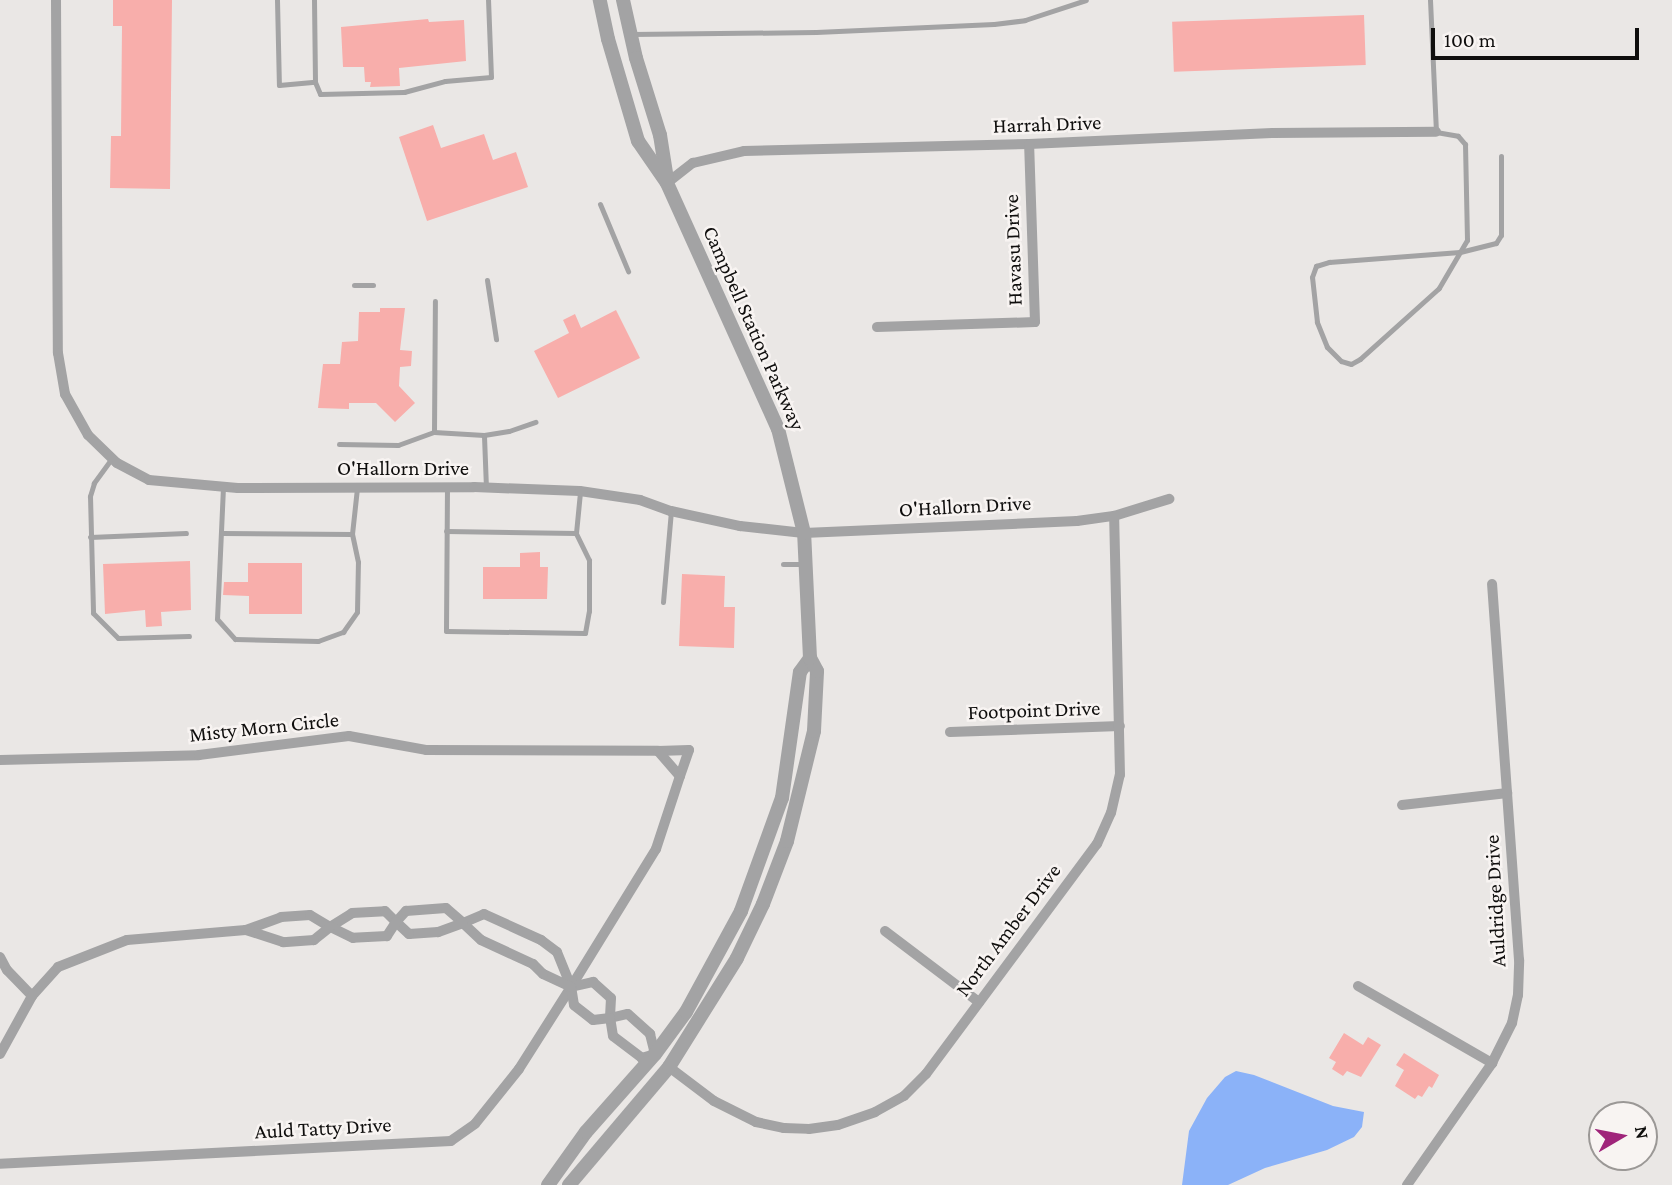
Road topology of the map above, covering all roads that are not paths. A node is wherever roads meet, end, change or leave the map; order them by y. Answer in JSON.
{"nodes":[{"id":1,"x":56,"y":0,"type":"edge"},
{"id":2,"x":277,"y":0,"type":"edge"},
{"id":3,"x":314,"y":0,"type":"edge"},
{"id":4,"x":488,"y":0,"type":"edge"},
{"id":5,"x":600,"y":0,"type":"edge"},
{"id":6,"x":623,"y":0,"type":"edge"},
{"id":7,"x":1086,"y":0,"type":"edge"},
{"id":8,"x":1430,"y":0,"type":"edge"},
{"id":9,"x":630,"y":34,"type":"junction"},
{"id":10,"x":315,"y":82,"type":"junction"},
{"id":11,"x":1436,"y":132,"type":"junction"},
{"id":12,"x":1029,"y":144,"type":"junction"},
{"id":13,"x":1501,"y":156,"type":"dead end"},
{"id":14,"x":667,"y":183,"type":"junction"},
{"id":15,"x":600,"y":204,"type":"dead end"},
{"id":16,"x":1460,"y":252,"type":"junction"},
{"id":17,"x":628,"y":271,"type":"dead end"},
{"id":18,"x":487,"y":281,"type":"dead end"},
{"id":19,"x":354,"y":285,"type":"dead end"},
{"id":20,"x":373,"y":285,"type":"dead end"},
{"id":21,"x":435,"y":301,"type":"dead end"},
{"id":22,"x":877,"y":327,"type":"dead end"},
{"id":23,"x":496,"y":339,"type":"dead end"},
{"id":24,"x":535,"y":422,"type":"dead end"},
{"id":25,"x":434,"y":432,"type":"junction"},
{"id":26,"x":484,"y":435,"type":"junction"},
{"id":27,"x":339,"y":444,"type":"dead end"},
{"id":28,"x":112,"y":458,"type":"junction"},
{"id":29,"x":223,"y":487,"type":"junction"},
{"id":30,"x":447,"y":487,"type":"junction"},
{"id":31,"x":357,"y":488,"type":"junction"},
{"id":32,"x":486,"y":488,"type":"junction"},
{"id":33,"x":580,"y":491,"type":"junction"},
{"id":34,"x":1169,"y":499,"type":"dead end"},
{"id":35,"x":671,"y":511,"type":"junction"},
{"id":36,"x":1114,"y":516,"type":"junction"},
{"id":37,"x":446,"y":531,"type":"junction"},
{"id":38,"x":186,"y":533,"type":"dead end"},
{"id":39,"x":222,"y":533,"type":"junction"},
{"id":40,"x":576,"y":533,"type":"junction"},
{"id":41,"x":804,"y":533,"type":"junction"},
{"id":42,"x":352,"y":534,"type":"junction"},
{"id":43,"x":90,"y":537,"type":"junction"},
{"id":44,"x":782,"y":564,"type":"dead end"},
{"id":45,"x":806,"y":564,"type":"junction"},
{"id":46,"x":1492,"y":584,"type":"dead end"},
{"id":47,"x":663,"y":602,"type":"dead end"},
{"id":48,"x":189,"y":636,"type":"dead end"},
{"id":49,"x":810,"y":658,"type":"junction"},
{"id":50,"x":1120,"y":726,"type":"junction"},
{"id":51,"x":950,"y":732,"type":"dead end"},
{"id":52,"x":658,"y":751,"type":"junction"},
{"id":53,"x":0,"y":760,"type":"edge"},
{"id":54,"x":680,"y":776,"type":"junction"},
{"id":55,"x":1507,"y":793,"type":"junction"},
{"id":56,"x":1402,"y":805,"type":"dead end"},
{"id":57,"x":396,"y":922,"type":"junction"},
{"id":58,"x":463,"y":923,"type":"junction"},
{"id":59,"x":330,"y":927,"type":"junction"},
{"id":60,"x":246,"y":930,"type":"junction"},
{"id":61,"x":886,"y":931,"type":"dead end"},
{"id":62,"x":0,"y":957,"type":"edge"},
{"id":63,"x":1358,"y":986,"type":"dead end"},
{"id":64,"x":571,"y":987,"type":"junction"},
{"id":65,"x":32,"y":996,"type":"junction"},
{"id":66,"x":979,"y":1002,"type":"junction"},
{"id":67,"x":610,"y":1018,"type":"junction"},
{"id":68,"x":0,"y":1054,"type":"edge"},
{"id":69,"x":655,"y":1054,"type":"junction"},
{"id":70,"x":1492,"y":1063,"type":"junction"},
{"id":71,"x":669,"y":1067,"type":"junction"},
{"id":72,"x":0,"y":1164,"type":"edge"},
{"id":73,"x":548,"y":1185,"type":"edge"},
{"id":74,"x":569,"y":1185,"type":"edge"},
{"id":75,"x":1407,"y":1185,"type":"edge"}],
"edges":[{"from":1,"to":28,"type":"street","name":"O'Hallorn Drive"},
{"from":2,"to":10,"type":"lane"},
{"from":3,"to":10,"type":"lane"},
{"from":4,"to":10,"type":"lane"},
{"from":5,"to":14,"type":"street","name":"Campbell Station Parkway"},
{"from":6,"to":9,"type":"street","name":"Campbell Station Parkway"},
{"from":7,"to":9,"type":"lane"},
{"from":8,"to":11,"type":"lane"},
{"from":9,"to":14,"type":"street","name":"Campbell Station Parkway"},
{"from":11,"to":12,"type":"street","name":"Harrah Drive"},
{"from":11,"to":16,"type":"lane"},
{"from":12,"to":14,"type":"street","name":"Harrah Drive"},
{"from":12,"to":22,"type":"street","name":"Havasu Drive"},
{"from":13,"to":16,"type":"lane"},
{"from":14,"to":41,"type":"street","name":"Campbell Station Parkway"},
{"from":15,"to":17,"type":"lane"},
{"from":16,"to":16,"type":"lane"},
{"from":18,"to":23,"type":"lane"},
{"from":19,"to":20,"type":"lane"},
{"from":21,"to":25,"type":"lane"},
{"from":24,"to":26,"type":"lane"},
{"from":25,"to":26,"type":"lane"},
{"from":25,"to":27,"type":"lane"},
{"from":26,"to":32,"type":"lane"},
{"from":28,"to":29,"type":"street","name":"O'Hallorn Drive"},
{"from":28,"to":43,"type":"lane"},
{"from":29,"to":31,"type":"street","name":"O'Hallorn Drive"},
{"from":29,"to":39,"type":"lane"},
{"from":30,"to":31,"type":"street","name":"O'Hallorn Drive"},
{"from":30,"to":32,"type":"street","name":"O'Hallorn Drive"},
{"from":30,"to":37,"type":"lane"},
{"from":31,"to":42,"type":"lane"},
{"from":32,"to":33,"type":"street","name":"O'Hallorn Drive"},
{"from":33,"to":35,"type":"street","name":"O'Hallorn Drive"},
{"from":33,"to":40,"type":"lane"},
{"from":34,"to":36,"type":"street","name":"O'Hallorn Drive"},
{"from":35,"to":41,"type":"street","name":"O'Hallorn Drive"},
{"from":35,"to":47,"type":"lane"},
{"from":36,"to":41,"type":"street","name":"O'Hallorn Drive"},
{"from":36,"to":50,"type":"street","name":"North Amber Drive"},
{"from":37,"to":40,"type":"lane"},
{"from":37,"to":40,"type":"lane"},
{"from":38,"to":43,"type":"lane"},
{"from":39,"to":42,"type":"lane"},
{"from":39,"to":42,"type":"lane"},
{"from":41,"to":45,"type":"street","name":"Campbell Station Parkway"},
{"from":43,"to":48,"type":"lane"},
{"from":44,"to":45,"type":"lane"},
{"from":45,"to":49,"type":"street","name":"Campbell Station Parkway"},
{"from":46,"to":55,"type":"street","name":"Auldridge Drive"},
{"from":49,"to":69,"type":"street","name":"Campbell Station Parkway"},
{"from":49,"to":71,"type":"street","name":"Campbell Station Parkway"},
{"from":50,"to":51,"type":"street","name":"Footpoint Drive"},
{"from":50,"to":66,"type":"street","name":"North Amber Drive"},
{"from":52,"to":53,"type":"street","name":"Misty Morn Circle"},
{"from":52,"to":54,"type":"street"},
{"from":52,"to":54,"type":"street","name":"Misty Morn Circle"},
{"from":54,"to":64,"type":"street","name":"Misty Morn Circle"},
{"from":55,"to":56,"type":"street"},
{"from":55,"to":70,"type":"street","name":"Auldridge Drive"},
{"from":57,"to":58,"type":"street"},
{"from":57,"to":58,"type":"street"},
{"from":57,"to":59,"type":"street"},
{"from":57,"to":59,"type":"street"},
{"from":58,"to":64,"type":"street"},
{"from":58,"to":64,"type":"street"},
{"from":59,"to":60,"type":"street"},
{"from":59,"to":60,"type":"street"},
{"from":60,"to":65,"type":"street"},
{"from":61,"to":66,"type":"street"},
{"from":62,"to":65,"type":"street"},
{"from":63,"to":70,"type":"street"},
{"from":64,"to":67,"type":"street"},
{"from":64,"to":67,"type":"street"},
{"from":64,"to":72,"type":"street","name":"Auld Tatty Drive"},
{"from":65,"to":68,"type":"street"},
{"from":66,"to":71,"type":"street","name":"North Amber Drive"},
{"from":67,"to":69,"type":"street"},
{"from":67,"to":69,"type":"street"},
{"from":69,"to":71,"type":"street"},
{"from":69,"to":73,"type":"street","name":"Campbell Station Parkway"},
{"from":70,"to":75,"type":"street","name":"Auldridge Drive"},
{"from":71,"to":74,"type":"street","name":"Campbell Station Parkway"}]}
